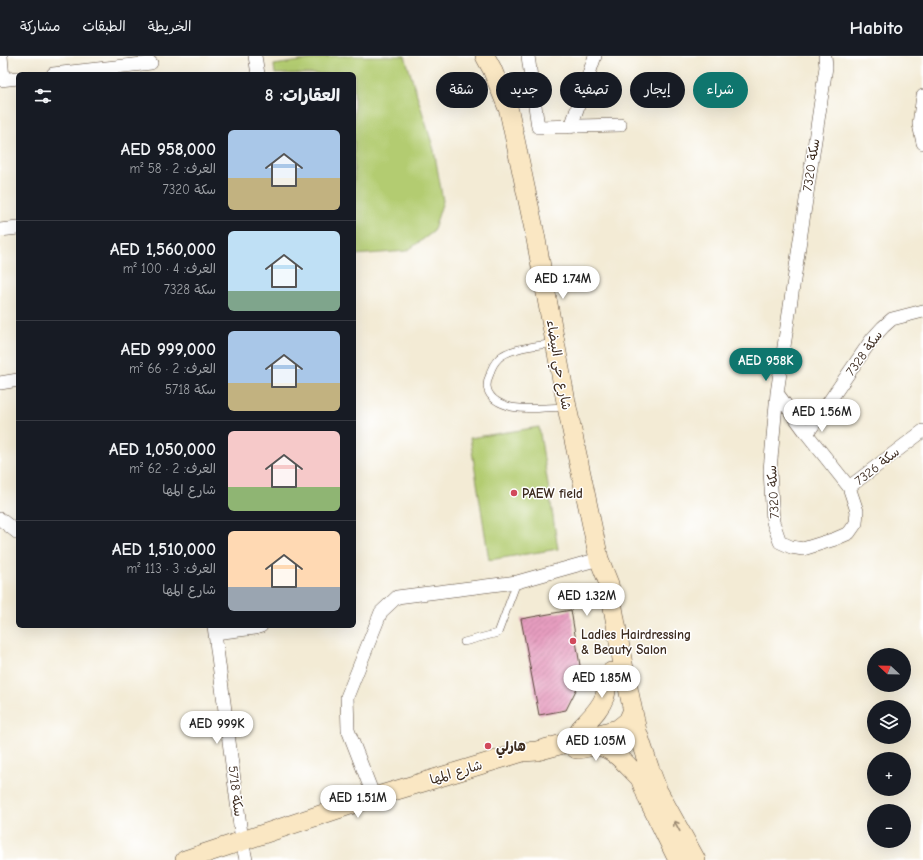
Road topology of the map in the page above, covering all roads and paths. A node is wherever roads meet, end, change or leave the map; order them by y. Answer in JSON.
{"nodes":[{"id":1,"x":0,"y":56,"type":"edge"},
{"id":2,"x":255,"y":56,"type":"edge"},
{"id":3,"x":485,"y":56,"type":"edge"},
{"id":4,"x":528,"y":56,"type":"edge"},
{"id":5,"x":595,"y":56,"type":"edge"},
{"id":6,"x":825,"y":56,"type":"edge"},
{"id":7,"x":152,"y":64,"type":"edge"},
{"id":8,"x":73,"y":72,"type":"edge"},
{"id":9,"x":258,"y":72,"type":"edge"},
{"id":10,"x":16,"y":78,"type":"edge"},
{"id":11,"x":2,"y":80,"type":"edge"},
{"id":12,"x":923,"y":96,"type":"edge"},
{"id":13,"x":620,"y":125,"type":"dead end"},
{"id":14,"x":571,"y":127,"type":"junction"},
{"id":15,"x":923,"y":142,"type":"edge"},
{"id":16,"x":16,"y":228,"type":"edge"},
{"id":17,"x":0,"y":230,"type":"edge"},
{"id":18,"x":923,"y":311,"type":"edge"},
{"id":19,"x":555,"y":343,"type":"junction"},
{"id":20,"x":16,"y":380,"type":"edge"},
{"id":21,"x":0,"y":383,"type":"edge"},
{"id":22,"x":777,"y":393,"type":"junction"},
{"id":23,"x":567,"y":407,"type":"junction"},
{"id":24,"x":923,"y":431,"type":"edge"},
{"id":25,"x":807,"y":434,"type":"junction"},
{"id":26,"x":849,"y":488,"type":"junction"},
{"id":27,"x":1,"y":523,"type":"edge"},
{"id":28,"x":16,"y":532,"type":"edge"},
{"id":29,"x":599,"y":559,"type":"junction"},
{"id":30,"x":517,"y":582,"type":"junction"},
{"id":31,"x":255,"y":628,"type":"edge"},
{"id":32,"x":215,"y":630,"type":"edge"},
{"id":33,"x":464,"y":642,"type":"dead end"},
{"id":34,"x":612,"y":672,"type":"junction"},
{"id":35,"x":629,"y":722,"type":"junction"},
{"id":36,"x":580,"y":729,"type":"junction"},
{"id":37,"x":563,"y":744,"type":"junction"},
{"id":38,"x":523,"y":752,"type":"junction"},
{"id":39,"x":640,"y":778,"type":"junction"},
{"id":40,"x":374,"y":797,"type":"junction"},
{"id":41,"x":242,"y":841,"type":"junction"},
{"id":42,"x":185,"y":860,"type":"edge"},
{"id":43,"x":246,"y":860,"type":"edge"},
{"id":44,"x":678,"y":860,"type":"edge"},
{"id":45,"x":696,"y":860,"type":"edge"}],
"edges":[{"from":1,"to":11,"type":"street"},
{"from":2,"to":9,"type":"street"},
{"from":3,"to":19,"type":"main road","name":"شارع حي البيضاء"},
{"from":4,"to":14,"type":"street"},
{"from":5,"to":14,"type":"street"},
{"from":6,"to":22,"type":"street","name":"سكة 7320"},
{"from":7,"to":8,"type":"street"},
{"from":10,"to":11,"type":"street"},
{"from":12,"to":15,"type":"street"},
{"from":13,"to":14,"type":"street"},
{"from":16,"to":17,"type":"street"},
{"from":18,"to":25,"type":"street","name":"سكة 7328"},
{"from":19,"to":23,"type":"main road","name":"شارع حي البيضاء"},
{"from":19,"to":23,"type":"lane"},
{"from":20,"to":21,"type":"street"},
{"from":22,"to":25,"type":"street","name":"سكة 7320"},
{"from":22,"to":26,"type":"street","name":"سكة 7320"},
{"from":23,"to":29,"type":"main road","name":"شارع حي البيضاء"},
{"from":24,"to":26,"type":"street","name":"سكة 7326"},
{"from":25,"to":26,"type":"street","name":"سكة 7320"},
{"from":27,"to":28,"type":"street"},
{"from":29,"to":30,"type":"street"},
{"from":29,"to":34,"type":"main road"},
{"from":29,"to":35,"type":"main road"},
{"from":30,"to":33,"type":"lane"},
{"from":30,"to":40,"type":"street"},
{"from":31,"to":32,"type":"street"},
{"from":32,"to":41,"type":"street","name":"سكة 5718"},
{"from":34,"to":35,"type":"main road"},
{"from":34,"to":36,"type":"main road"},
{"from":35,"to":36,"type":"main road","name":"شارع المها"},
{"from":35,"to":37,"type":"main road","name":"شارع المها"},
{"from":35,"to":39,"type":"main road"},
{"from":45,"to":35,"type":"main road","one_way":true},
{"from":36,"to":38,"type":"main road","name":"شارع المها"},
{"from":37,"to":38,"type":"main road","name":"شارع المها"},
{"from":37,"to":39,"type":"main road"},
{"from":38,"to":40,"type":"main road","name":"شارع المها"},
{"from":39,"to":44,"type":"main road"},
{"from":40,"to":41,"type":"main road","name":"شارع المها"},
{"from":41,"to":42,"type":"main road","name":"شارع المها"},
{"from":41,"to":43,"type":"street","name":"سكة 5718"}]}
